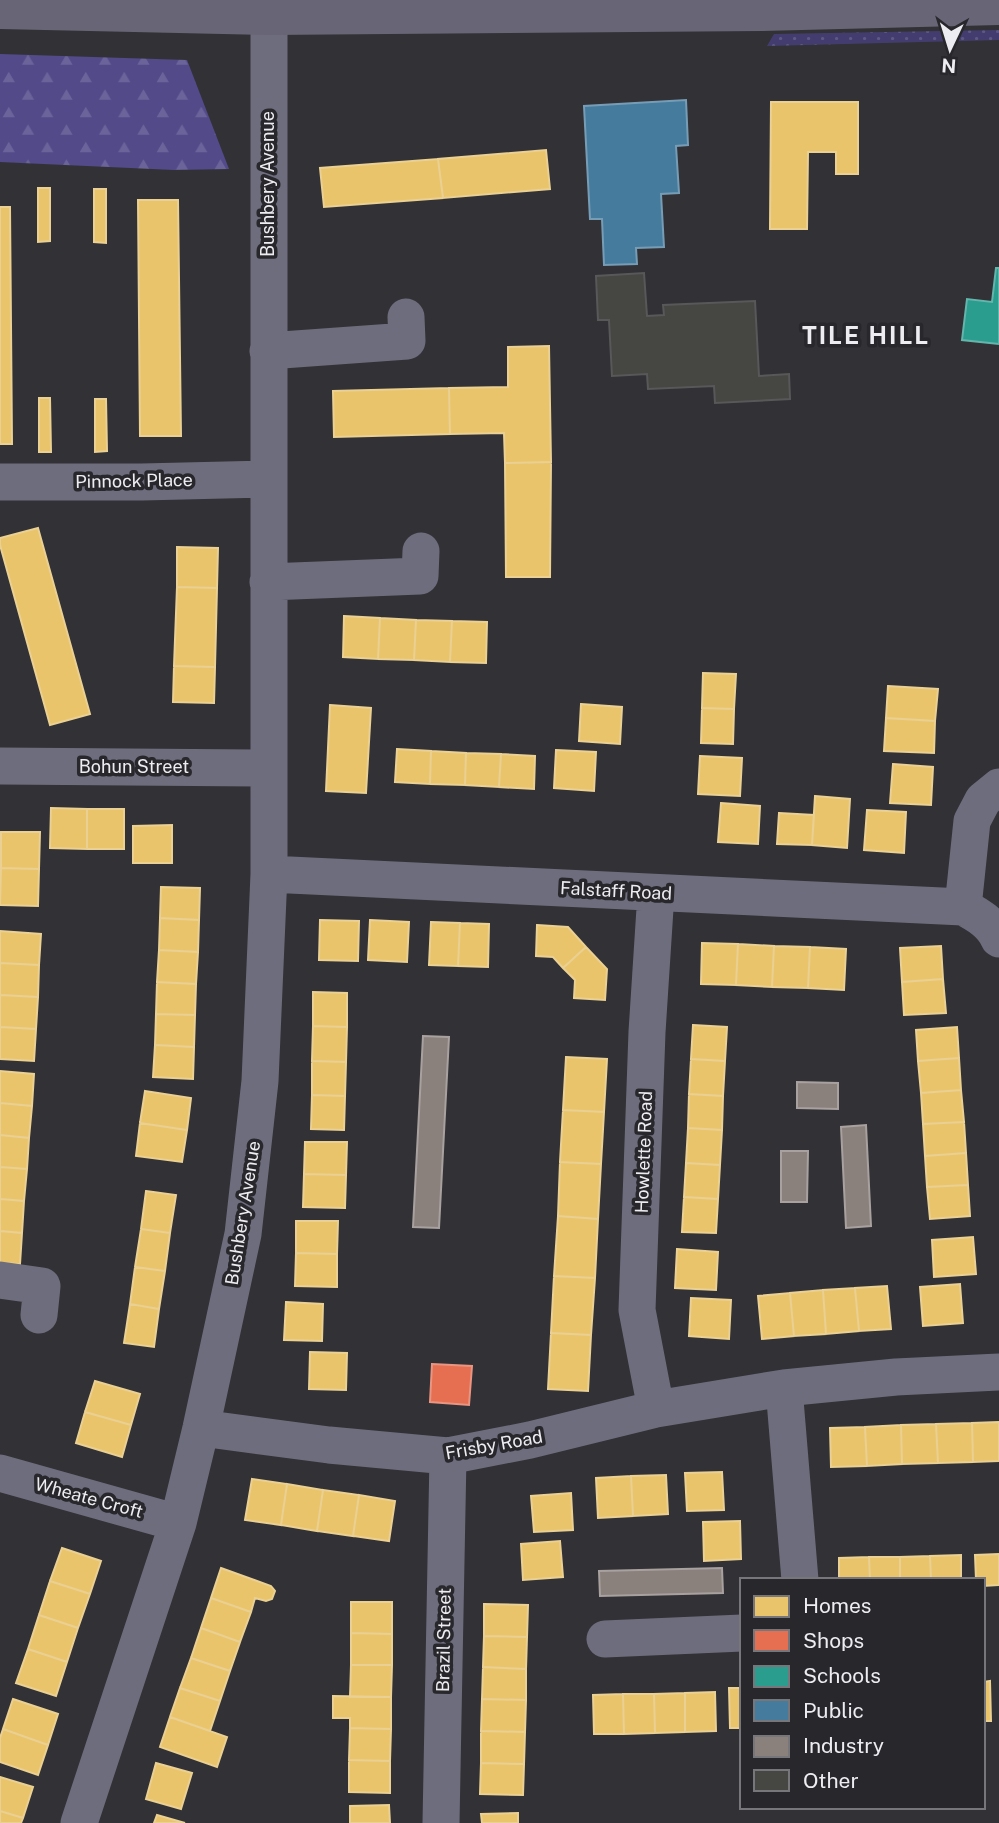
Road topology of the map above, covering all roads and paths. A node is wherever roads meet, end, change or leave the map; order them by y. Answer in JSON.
{"nodes":[{"id":1,"x":999,"y":6,"type":"edge"},
{"id":2,"x":0,"y":10,"type":"edge"},
{"id":3,"x":269,"y":16,"type":"junction"},
{"id":4,"x":406,"y":317,"type":"dead end"},
{"id":5,"x":268,"y":351,"type":"junction"},
{"id":6,"x":268,"y":479,"type":"junction"},
{"id":7,"x":0,"y":482,"type":"edge"},
{"id":8,"x":421,"y":551,"type":"dead end"},
{"id":9,"x":268,"y":582,"type":"junction"},
{"id":10,"x":0,"y":765,"type":"edge"},
{"id":11,"x":268,"y":768,"type":"junction"},
{"id":12,"x":999,"y":788,"type":"edge"},
{"id":13,"x":269,"y":874,"type":"junction"},
{"id":14,"x":656,"y":893,"type":"junction"},
{"id":15,"x":963,"y":907,"type":"junction"},
{"id":16,"x":999,"y":939,"type":"edge"},
{"id":17,"x":0,"y":1280,"type":"edge"},
{"id":18,"x":39,"y":1315,"type":"dead end"},
{"id":19,"x":999,"y":1372,"type":"edge"},
{"id":20,"x":785,"y":1388,"type":"junction"},
{"id":21,"x":656,"y":1409,"type":"junction"},
{"id":22,"x":201,"y":1428,"type":"junction"},
{"id":23,"x":447,"y":1456,"type":"junction"},
{"id":24,"x":0,"y":1473,"type":"edge"},
{"id":25,"x":178,"y":1522,"type":"junction"},
{"id":26,"x":800,"y":1578,"type":"edge"},
{"id":27,"x":740,"y":1633,"type":"edge"},
{"id":28,"x":605,"y":1639,"type":"dead end"},
{"id":29,"x":79,"y":1823,"type":"edge"},
{"id":30,"x":442,"y":1823,"type":"edge"}],
"edges":[{"from":1,"to":3,"type":"main road"},
{"from":2,"to":3,"type":"main road"},
{"from":3,"to":5,"type":"street","name":"Bushbery Avenue"},
{"from":4,"to":5,"type":"street"},
{"from":5,"to":6,"type":"street","name":"Bushbery Avenue"},
{"from":6,"to":7,"type":"street","name":"Pinnock Place"},
{"from":6,"to":9,"type":"street","name":"Bushbery Avenue"},
{"from":8,"to":9,"type":"street"},
{"from":9,"to":11,"type":"street","name":"Bushbery Avenue"},
{"from":10,"to":11,"type":"street","name":"Bohun Street"},
{"from":11,"to":13,"type":"street","name":"Bushbery Avenue"},
{"from":12,"to":15,"type":"street"},
{"from":13,"to":14,"type":"street","name":"Falstaff Road"},
{"from":13,"to":22,"type":"street","name":"Bushbery Avenue"},
{"from":14,"to":15,"type":"street","name":"Falstaff Road"},
{"from":14,"to":21,"type":"street","name":"Howlette Road"},
{"from":15,"to":16,"type":"street"},
{"from":17,"to":18,"type":"street"},
{"from":19,"to":20,"type":"street","name":"Frisby Road"},
{"from":20,"to":21,"type":"street","name":"Frisby Road"},
{"from":20,"to":26,"type":"street"},
{"from":21,"to":23,"type":"street","name":"Frisby Road"},
{"from":22,"to":23,"type":"street","name":"Frisby Road"},
{"from":22,"to":25,"type":"street","name":"Bushbery Avenue"},
{"from":23,"to":30,"type":"street","name":"Brazil Street"},
{"from":24,"to":25,"type":"street","name":"Wheate Croft"},
{"from":25,"to":29,"type":"street","name":"Bushbery Avenue"},
{"from":27,"to":28,"type":"street"}]}
